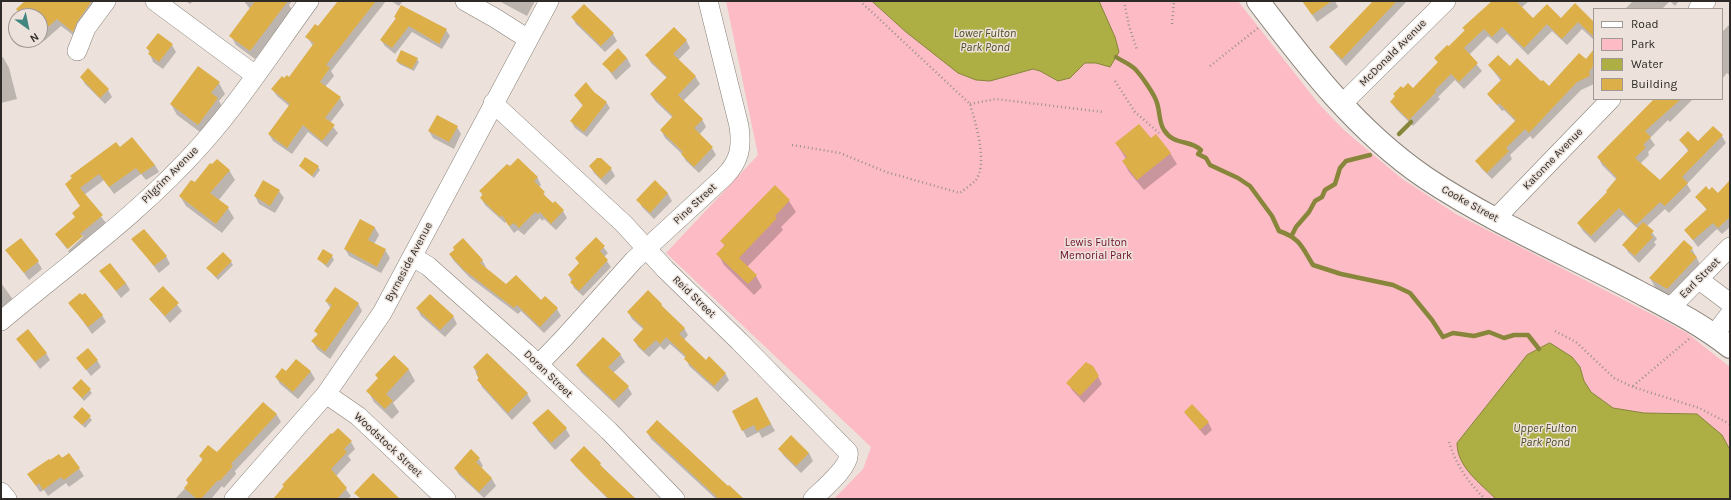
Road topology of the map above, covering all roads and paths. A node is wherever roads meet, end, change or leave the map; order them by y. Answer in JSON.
{"nodes":[{"id":1,"x":106,"y":1,"type":"edge"},
{"id":2,"x":155,"y":1,"type":"edge"},
{"id":3,"x":309,"y":1,"type":"edge"},
{"id":4,"x":465,"y":1,"type":"edge"},
{"id":5,"x":549,"y":1,"type":"edge"},
{"id":6,"x":708,"y":1,"type":"edge"},
{"id":7,"x":860,"y":1,"type":"edge"},
{"id":8,"x":1124,"y":1,"type":"edge"},
{"id":9,"x":1174,"y":1,"type":"edge"},
{"id":10,"x":1258,"y":1,"type":"edge"},
{"id":11,"x":1446,"y":1,"type":"edge"},
{"id":12,"x":1172,"y":24,"type":"dead end"},
{"id":13,"x":1260,"y":26,"type":"dead end"},
{"id":14,"x":528,"y":39,"type":"junction"},
{"id":15,"x":1137,"y":50,"type":"dead end"},
{"id":16,"x":77,"y":51,"type":"dead end"},
{"id":17,"x":1210,"y":66,"type":"dead end"},
{"id":18,"x":255,"y":75,"type":"junction"},
{"id":19,"x":1115,"y":81,"type":"dead end"},
{"id":20,"x":1610,"y":100,"type":"edge"},
{"id":21,"x":493,"y":103,"type":"junction"},
{"id":22,"x":970,"y":104,"type":"junction"},
{"id":23,"x":1341,"y":105,"type":"junction"},
{"id":24,"x":1103,"y":112,"type":"dead end"},
{"id":25,"x":1159,"y":133,"type":"dead end"},
{"id":26,"x":792,"y":146,"type":"dead end"},
{"id":27,"x":1496,"y":218,"type":"junction"},
{"id":28,"x":1730,"y":247,"type":"edge"},
{"id":29,"x":646,"y":248,"type":"junction"},
{"id":30,"x":413,"y":257,"type":"junction"},
{"id":31,"x":1698,"y":279,"type":"junction"},
{"id":32,"x":1730,"y":303,"type":"edge"},
{"id":33,"x":1670,"y":308,"type":"junction"},
{"id":34,"x":1730,"y":314,"type":"edge"},
{"id":35,"x":1,"y":320,"type":"edge"},
{"id":36,"x":1555,"y":331,"type":"dead end"},
{"id":37,"x":1692,"y":336,"type":"dead end"},
{"id":38,"x":1722,"y":341,"type":"edge"},
{"id":39,"x":538,"y":365,"type":"junction"},
{"id":40,"x":1633,"y":387,"type":"junction"},
{"id":41,"x":326,"y":394,"type":"junction"},
{"id":42,"x":1730,"y":424,"type":"edge"},
{"id":43,"x":1449,"y":442,"type":"dead end"},
{"id":44,"x":1,"y":492,"type":"edge"},
{"id":45,"x":7,"y":499,"type":"edge"},
{"id":46,"x":234,"y":499,"type":"edge"},
{"id":47,"x":446,"y":499,"type":"edge"},
{"id":48,"x":675,"y":499,"type":"edge"},
{"id":49,"x":813,"y":499,"type":"edge"},
{"id":50,"x":1485,"y":499,"type":"edge"}],
"edges":[{"from":1,"to":16,"type":"street"},
{"from":2,"to":18,"type":"street"},
{"from":3,"to":18,"type":"street","name":"Pilgrim Avenue"},
{"from":4,"to":14,"type":"street"},
{"from":5,"to":14,"type":"street","name":"Byrneside Avenue"},
{"from":6,"to":29,"type":"street","name":"Pine Street"},
{"from":7,"to":22,"type":"path"},
{"from":8,"to":15,"type":"path"},
{"from":9,"to":12,"type":"path"},
{"from":10,"to":23,"type":"main road","name":"Cooke Street"},
{"from":11,"to":23,"type":"street","name":"McDonald Avenue"},
{"from":13,"to":17,"type":"path"},
{"from":14,"to":21,"type":"street","name":"Byrneside Avenue"},
{"from":18,"to":35,"type":"street","name":"Pilgrim Avenue"},
{"from":19,"to":25,"type":"path"},
{"from":20,"to":27,"type":"street","name":"Katonne Avenue"},
{"from":21,"to":29,"type":"street","name":"Reid Street"},
{"from":21,"to":30,"type":"street","name":"Byrneside Avenue"},
{"from":22,"to":24,"type":"path"},
{"from":22,"to":26,"type":"path"},
{"from":23,"to":27,"type":"main road","name":"Cooke Street"},
{"from":27,"to":33,"type":"main road","name":"Cooke Street"},
{"from":28,"to":31,"type":"street","name":"Earl Street"},
{"from":29,"to":39,"type":"street","name":"Pine Street"},
{"from":29,"to":49,"type":"street","name":"Reid Street"},
{"from":30,"to":39,"type":"street","name":"Doran Street"},
{"from":30,"to":41,"type":"street","name":"Byrneside Avenue"},
{"from":31,"to":32,"type":"street"},
{"from":31,"to":33,"type":"street","name":"Earl Street"},
{"from":33,"to":38,"type":"main road","name":"Cooke Street"},
{"from":34,"to":38,"type":"street"},
{"from":36,"to":40,"type":"path"},
{"from":37,"to":40,"type":"path"},
{"from":39,"to":48,"type":"street","name":"Doran Street"},
{"from":40,"to":42,"type":"path"},
{"from":41,"to":46,"type":"street","name":"Byrneside Avenue"},
{"from":41,"to":47,"type":"street","name":"Woodstock Street"},
{"from":43,"to":50,"type":"path"},
{"from":44,"to":45,"type":"street"}]}
